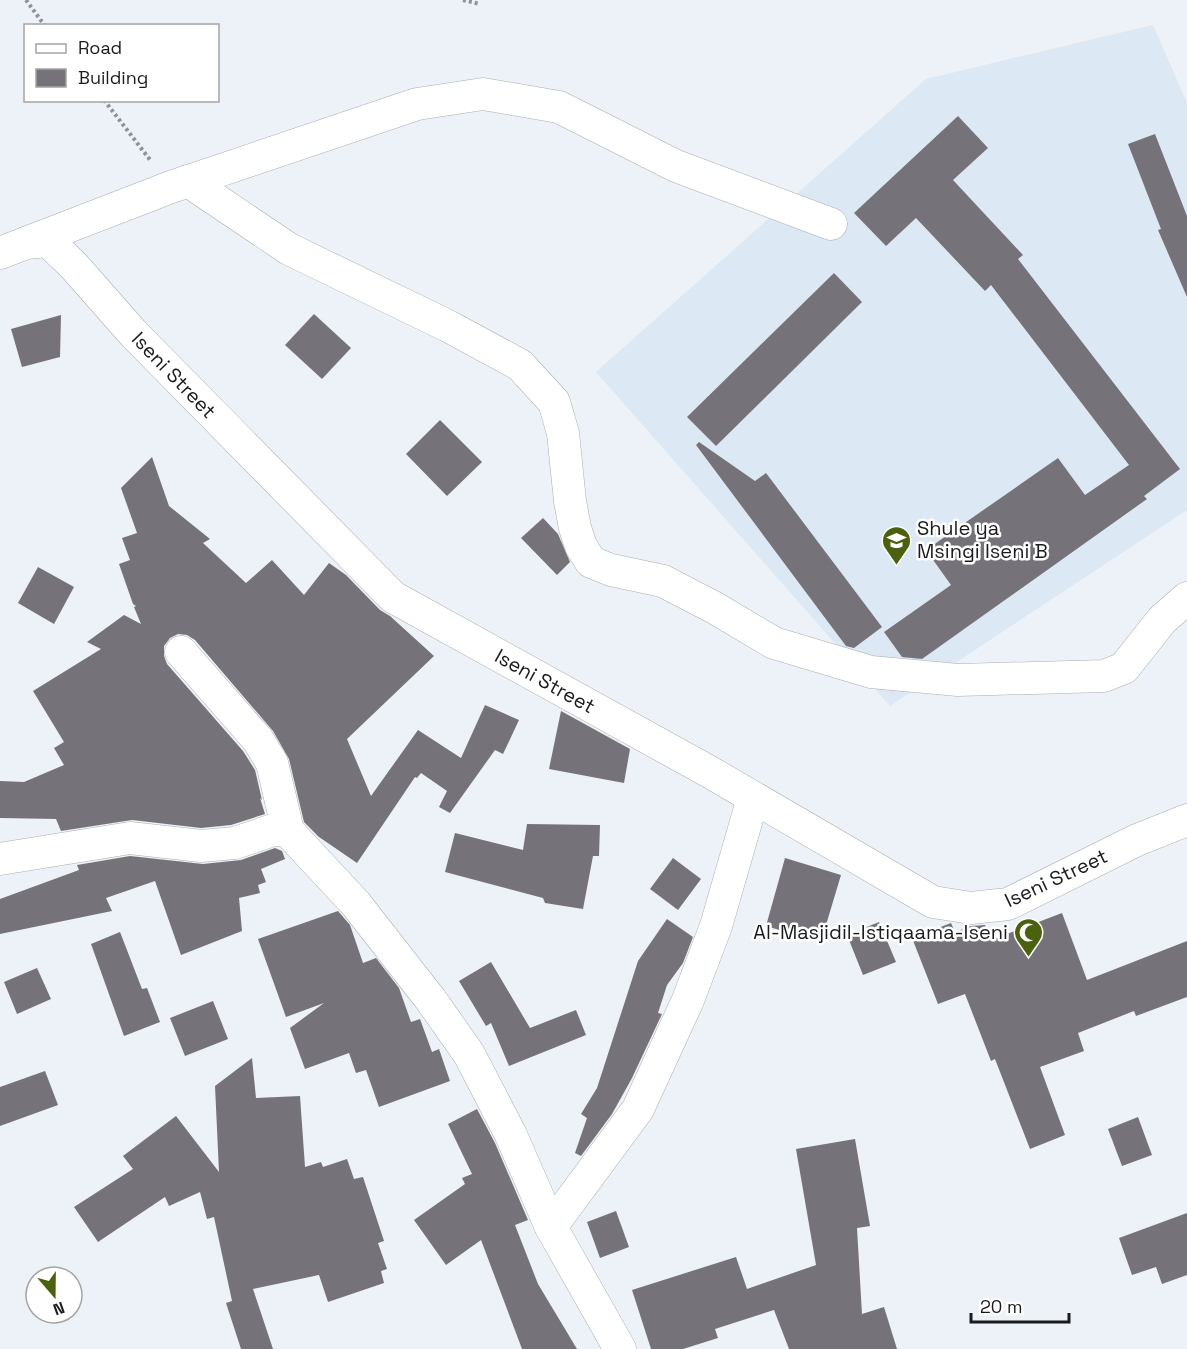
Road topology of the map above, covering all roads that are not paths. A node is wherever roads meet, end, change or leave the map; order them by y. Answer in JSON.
{"nodes":[{"id":1,"x":179,"y":184,"type":"junction"},
{"id":2,"x":831,"y":224,"type":"dead end"},
{"id":3,"x":13,"y":248,"type":"edge"},
{"id":4,"x":1187,"y":598,"type":"edge"},
{"id":5,"x":181,"y":652,"type":"dead end"},
{"id":6,"x":753,"y":798,"type":"junction"},
{"id":7,"x":1187,"y":820,"type":"edge"},
{"id":8,"x":288,"y":831,"type":"junction"},
{"id":9,"x":0,"y":859,"type":"edge"},
{"id":10,"x":551,"y":1227,"type":"junction"},
{"id":11,"x":620,"y":1349,"type":"edge"}],
"edges":[{"from":1,"to":2,"type":"street"},
{"from":1,"to":3,"type":"street"},
{"from":1,"to":4,"type":"street"},
{"from":3,"to":6,"type":"street","name":"Iseni Street"},
{"from":5,"to":8,"type":"street"},
{"from":6,"to":7,"type":"street","name":"Iseni Street"},
{"from":6,"to":10,"type":"street"},
{"from":8,"to":9,"type":"street"},
{"from":8,"to":10,"type":"street"},
{"from":10,"to":11,"type":"street"}]}
